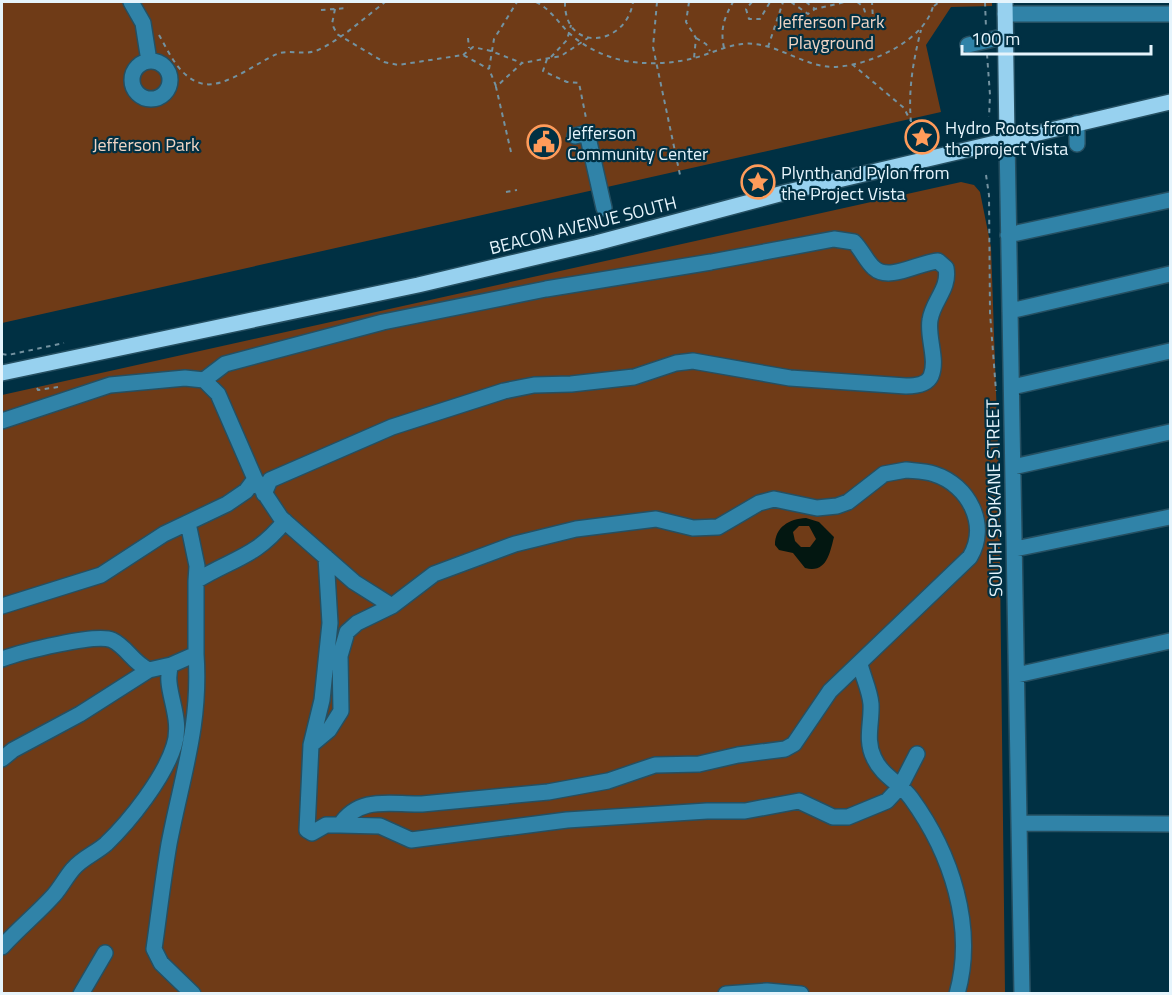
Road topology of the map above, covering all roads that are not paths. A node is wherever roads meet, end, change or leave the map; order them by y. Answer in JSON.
{"nodes":[{"id":1,"x":132,"y":2,"type":"edge"},
{"id":2,"x":1005,"y":8,"type":"edge"},
{"id":3,"x":1170,"y":14,"type":"edge"},
{"id":4,"x":1006,"y":36,"type":"junction"},
{"id":5,"x":968,"y":45,"type":"dead end"},
{"id":6,"x":149,"y":61,"type":"dead end"},
{"id":7,"x":1170,"y":102,"type":"edge"},
{"id":8,"x":1077,"y":123,"type":"junction"},
{"id":9,"x":581,"y":134,"type":"road end"},
{"id":10,"x":1007,"y":139,"type":"junction"},
{"id":11,"x":1077,"y":144,"type":"dead end"},
{"id":12,"x":1170,"y":200,"type":"edge"},
{"id":13,"x":604,"y":208,"type":"dead end"},
{"id":14,"x":1008,"y":235,"type":"junction"},
{"id":15,"x":1170,"y":274,"type":"edge"},
{"id":16,"x":1010,"y":311,"type":"junction"},
{"id":17,"x":1170,"y":351,"type":"edge"},
{"id":18,"x":2,"y":373,"type":"edge"},
{"id":19,"x":204,"y":380,"type":"junction"},
{"id":20,"x":1012,"y":387,"type":"junction"},
{"id":21,"x":2,"y":421,"type":"edge"},
{"id":22,"x":1170,"y":432,"type":"edge"},
{"id":23,"x":1013,"y":467,"type":"junction"},
{"id":24,"x":255,"y":479,"type":"junction"},
{"id":25,"x":264,"y":494,"type":"junction"},
{"id":26,"x":1170,"y":517,"type":"edge"},
{"id":27,"x":285,"y":521,"type":"junction"},
{"id":28,"x":188,"y":523,"type":"junction"},
{"id":29,"x":1015,"y":549,"type":"junction"},
{"id":30,"x":326,"y":557,"type":"junction"},
{"id":31,"x":196,"y":581,"type":"junction"},
{"id":32,"x":2,"y":606,"type":"edge"},
{"id":33,"x":392,"y":606,"type":"junction"},
{"id":34,"x":1170,"y":641,"type":"edge"},
{"id":35,"x":196,"y":654,"type":"junction"},
{"id":36,"x":2,"y":659,"type":"edge"},
{"id":37,"x":860,"y":664,"type":"junction"},
{"id":38,"x":171,"y":665,"type":"junction"},
{"id":39,"x":148,"y":670,"type":"junction"},
{"id":40,"x":1017,"y":675,"type":"junction"},
{"id":41,"x":311,"y":745,"type":"junction"},
{"id":42,"x":917,"y":754,"type":"dead end"},
{"id":43,"x":2,"y":759,"type":"edge"},
{"id":44,"x":900,"y":788,"type":"junction"},
{"id":45,"x":1020,"y":823,"type":"junction"},
{"id":46,"x":325,"y":824,"type":"junction"},
{"id":47,"x":1170,"y":824,"type":"edge"},
{"id":48,"x":2,"y":947,"type":"edge"},
{"id":49,"x":105,"y":953,"type":"dead end"},
{"id":50,"x":81,"y":993,"type":"edge"},
{"id":51,"x":193,"y":993,"type":"edge"},
{"id":52,"x":726,"y":993,"type":"edge"},
{"id":53,"x":801,"y":993,"type":"edge"},
{"id":54,"x":957,"y":993,"type":"edge"},
{"id":55,"x":1022,"y":993,"type":"edge"}],
"edges":[{"from":1,"to":6,"type":"street"},
{"from":2,"to":3,"type":"street"},
{"from":2,"to":4,"type":"main road","name":"SOUTH SPOKANE STREET"},
{"from":4,"to":5,"type":"street"},
{"from":4,"to":10,"type":"main road","name":"SOUTH SPOKANE STREET"},
{"from":7,"to":8,"type":"main road","name":"BEACON AVENUE SOUTH"},
{"from":8,"to":10,"type":"main road","name":"BEACON AVENUE SOUTH"},
{"from":8,"to":11,"type":"street"},
{"from":9,"to":13,"type":"street"},
{"from":10,"to":14,"type":"street","name":"SOUTH SPOKANE STREET"},
{"from":10,"to":18,"type":"main road","name":"BEACON AVENUE SOUTH"},
{"from":12,"to":14,"type":"street"},
{"from":14,"to":16,"type":"street","name":"SOUTH SPOKANE STREET"},
{"from":15,"to":16,"type":"street"},
{"from":16,"to":20,"type":"street","name":"SOUTH SPOKANE STREET"},
{"from":17,"to":20,"type":"street"},
{"from":19,"to":21,"type":"street"},
{"from":19,"to":24,"type":"street"},
{"from":19,"to":25,"type":"street"},
{"from":20,"to":23,"type":"street","name":"SOUTH SPOKANE STREET"},
{"from":22,"to":23,"type":"street"},
{"from":23,"to":29,"type":"street","name":"SOUTH SPOKANE STREET"},
{"from":24,"to":25,"type":"street"},
{"from":24,"to":28,"type":"street"},
{"from":25,"to":27,"type":"street"},
{"from":26,"to":29,"type":"street"},
{"from":27,"to":30,"type":"street"},
{"from":27,"to":31,"type":"street"},
{"from":28,"to":31,"type":"street"},
{"from":28,"to":32,"type":"street"},
{"from":29,"to":40,"type":"street","name":"SOUTH SPOKANE STREET"},
{"from":30,"to":33,"type":"street"},
{"from":30,"to":41,"type":"street"},
{"from":31,"to":35,"type":"street"},
{"from":33,"to":37,"type":"street"},
{"from":33,"to":41,"type":"street"},
{"from":34,"to":40,"type":"street"},
{"from":35,"to":38,"type":"street"},
{"from":35,"to":51,"type":"street"},
{"from":36,"to":39,"type":"street"},
{"from":37,"to":44,"type":"street"},
{"from":37,"to":46,"type":"street"},
{"from":38,"to":39,"type":"street"},
{"from":38,"to":48,"type":"street"},
{"from":39,"to":43,"type":"street"},
{"from":40,"to":45,"type":"street","name":"SOUTH SPOKANE STREET"},
{"from":41,"to":46,"type":"street"},
{"from":42,"to":44,"type":"street"},
{"from":44,"to":46,"type":"street"},
{"from":44,"to":54,"type":"street"},
{"from":45,"to":47,"type":"street"},
{"from":45,"to":55,"type":"street","name":"SOUTH SPOKANE STREET"},
{"from":49,"to":50,"type":"street"},
{"from":52,"to":53,"type":"street"}]}
